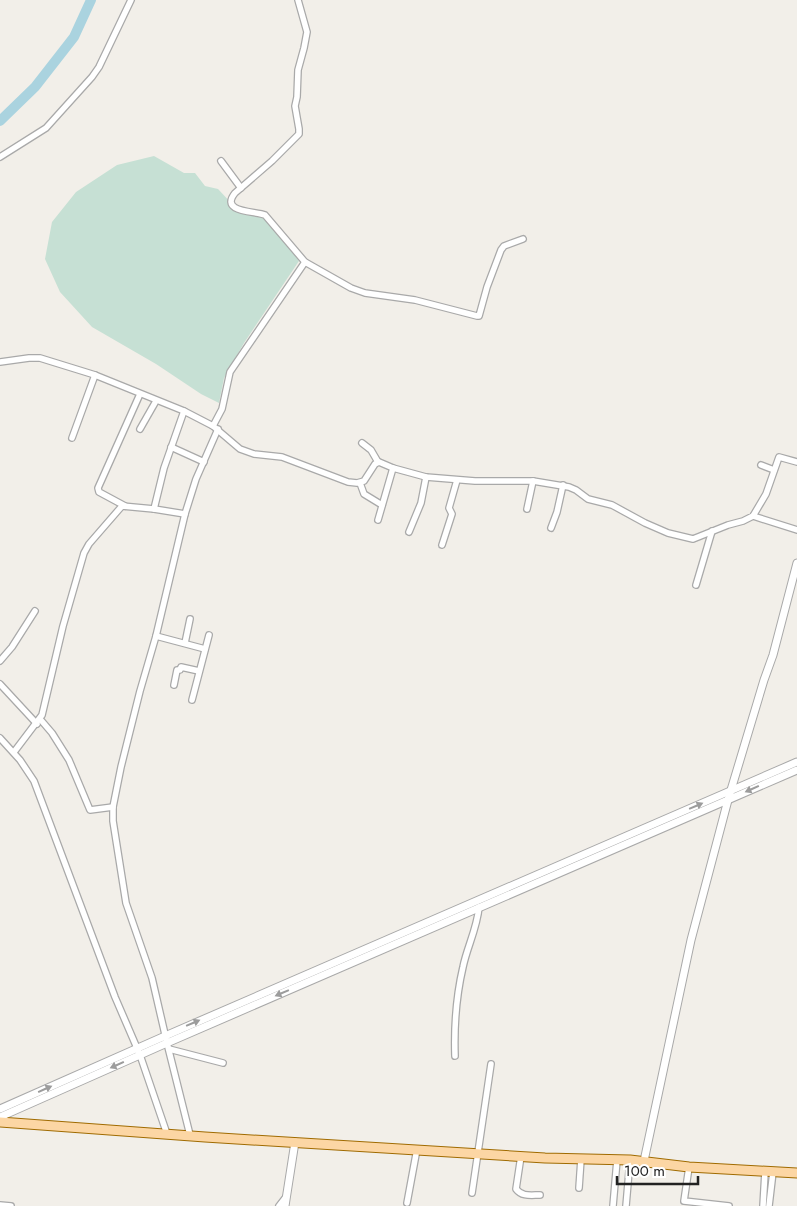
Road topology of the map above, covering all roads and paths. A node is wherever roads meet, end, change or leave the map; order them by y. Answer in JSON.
{"nodes":[{"id":1,"x":131,"y":0,"type":"edge"},
{"id":2,"x":298,"y":0,"type":"edge"},
{"id":3,"x":0,"y":157,"type":"edge"},
{"id":4,"x":221,"y":160,"type":"dead end"},
{"id":5,"x":241,"y":188,"type":"junction"},
{"id":6,"x":523,"y":239,"type":"dead end"},
{"id":7,"x":305,"y":262,"type":"junction"},
{"id":8,"x":0,"y":362,"type":"edge"},
{"id":9,"x":95,"y":375,"type":"junction"},
{"id":10,"x":140,"y":394,"type":"junction"},
{"id":11,"x":156,"y":400,"type":"junction"},
{"id":12,"x":184,"y":411,"type":"junction"},
{"id":13,"x":215,"y":428,"type":"junction"},
{"id":14,"x":140,"y":429,"type":"dead end"},
{"id":15,"x":72,"y":438,"type":"dead end"},
{"id":16,"x":362,"y":443,"type":"dead end"},
{"id":17,"x":171,"y":447,"type":"junction"},
{"id":18,"x":204,"y":462,"type":"junction"},
{"id":19,"x":378,"y":462,"type":"junction"},
{"id":20,"x":797,"y":462,"type":"edge"},
{"id":21,"x":761,"y":466,"type":"dead end"},
{"id":22,"x":393,"y":468,"type":"junction"},
{"id":23,"x":774,"y":470,"type":"junction"},
{"id":24,"x":426,"y":477,"type":"junction"},
{"id":25,"x":457,"y":480,"type":"junction"},
{"id":26,"x":533,"y":480,"type":"junction"},
{"id":27,"x":360,"y":483,"type":"junction"},
{"id":28,"x":563,"y":485,"type":"junction"},
{"id":29,"x":382,"y":505,"type":"junction"},
{"id":30,"x":125,"y":506,"type":"junction"},
{"id":31,"x":154,"y":509,"type":"junction"},
{"id":32,"x":527,"y":509,"type":"dead end"},
{"id":33,"x":185,"y":514,"type":"junction"},
{"id":34,"x":753,"y":516,"type":"junction"},
{"id":35,"x":378,"y":520,"type":"dead end"},
{"id":36,"x":551,"y":528,"type":"dead end"},
{"id":37,"x":797,"y":530,"type":"edge"},
{"id":38,"x":712,"y":531,"type":"junction"},
{"id":39,"x":409,"y":532,"type":"dead end"},
{"id":40,"x":442,"y":546,"type":"dead end"},
{"id":41,"x":797,"y":563,"type":"edge"},
{"id":42,"x":696,"y":585,"type":"dead end"},
{"id":43,"x":35,"y":611,"type":"dead end"},
{"id":44,"x":190,"y":619,"type":"dead end"},
{"id":45,"x":209,"y":635,"type":"dead end"},
{"id":46,"x":156,"y":636,"type":"junction"},
{"id":47,"x":185,"y":643,"type":"junction"},
{"id":48,"x":205,"y":649,"type":"junction"},
{"id":49,"x":0,"y":661,"type":"edge"},
{"id":50,"x":199,"y":671,"type":"junction"},
{"id":51,"x":0,"y":684,"type":"edge"},
{"id":52,"x":174,"y":685,"type":"dead end"},
{"id":53,"x":192,"y":700,"type":"dead end"},
{"id":54,"x":38,"y":721,"type":"junction"},
{"id":55,"x":0,"y":738,"type":"edge"},
{"id":56,"x":14,"y":752,"type":"junction"},
{"id":57,"x":797,"y":762,"type":"edge"},
{"id":58,"x":797,"y":770,"type":"edge"},
{"id":59,"x":732,"y":791,"type":"junction"},
{"id":60,"x":728,"y":800,"type":"junction"},
{"id":61,"x":113,"y":807,"type":"junction"},
{"id":62,"x":479,"y":907,"type":"junction"},
{"id":63,"x":167,"y":1042,"type":"junction"},
{"id":64,"x":139,"y":1052,"type":"junction"},
{"id":65,"x":455,"y":1056,"type":"dead end"},
{"id":66,"x":223,"y":1063,"type":"dead end"},
{"id":67,"x":491,"y":1064,"type":"dead end"},
{"id":68,"x":0,"y":1109,"type":"edge"},
{"id":69,"x":0,"y":1117,"type":"edge"},
{"id":70,"x":0,"y":1122,"type":"edge"},
{"id":71,"x":167,"y":1134,"type":"junction"},
{"id":72,"x":190,"y":1135,"type":"junction"},
{"id":73,"x":295,"y":1142,"type":"junction"},
{"id":74,"x":417,"y":1149,"type":"junction"},
{"id":75,"x":477,"y":1152,"type":"junction"},
{"id":76,"x":521,"y":1156,"type":"junction"},
{"id":77,"x":581,"y":1158,"type":"junction"},
{"id":78,"x":617,"y":1160,"type":"junction"},
{"id":79,"x":630,"y":1160,"type":"junction"},
{"id":80,"x":644,"y":1161,"type":"junction"},
{"id":81,"x":689,"y":1166,"type":"junction"},
{"id":82,"x":769,"y":1172,"type":"junction"},
{"id":83,"x":797,"y":1173,"type":"edge"},
{"id":84,"x":579,"y":1188,"type":"dead end"},
{"id":85,"x":472,"y":1193,"type":"dead end"},
{"id":86,"x":540,"y":1195,"type":"dead end"},
{"id":87,"x":286,"y":1197,"type":"junction"},
{"id":88,"x":407,"y":1202,"type":"dead end"},
{"id":89,"x":0,"y":1205,"type":"edge"},
{"id":90,"x":12,"y":1206,"type":"edge"},
{"id":91,"x":279,"y":1206,"type":"edge"},
{"id":92,"x":285,"y":1206,"type":"edge"},
{"id":93,"x":613,"y":1206,"type":"edge"},
{"id":94,"x":626,"y":1206,"type":"edge"},
{"id":95,"x":728,"y":1206,"type":"edge"},
{"id":96,"x":763,"y":1206,"type":"edge"},
{"id":97,"x":769,"y":1206,"type":"edge"}],
"edges":[{"from":1,"to":3,"type":"street"},
{"from":2,"to":5,"type":"street"},
{"from":4,"to":5,"type":"street"},
{"from":5,"to":7,"type":"street"},
{"from":6,"to":7,"type":"street"},
{"from":7,"to":13,"type":"street"},
{"from":8,"to":9,"type":"street"},
{"from":9,"to":10,"type":"street"},
{"from":9,"to":15,"type":"street"},
{"from":10,"to":11,"type":"street"},
{"from":10,"to":30,"type":"street"},
{"from":11,"to":12,"type":"street"},
{"from":11,"to":14,"type":"street"},
{"from":12,"to":13,"type":"street"},
{"from":12,"to":17,"type":"street"},
{"from":13,"to":18,"type":"street"},
{"from":13,"to":27,"type":"street"},
{"from":16,"to":19,"type":"street"},
{"from":17,"to":18,"type":"street"},
{"from":17,"to":31,"type":"street"},
{"from":18,"to":33,"type":"street"},
{"from":19,"to":22,"type":"street"},
{"from":19,"to":27,"type":"street"},
{"from":20,"to":23,"type":"street"},
{"from":21,"to":23,"type":"street"},
{"from":22,"to":24,"type":"street"},
{"from":22,"to":29,"type":"street"},
{"from":23,"to":34,"type":"street"},
{"from":24,"to":25,"type":"street"},
{"from":24,"to":39,"type":"street"},
{"from":25,"to":26,"type":"street"},
{"from":25,"to":40,"type":"street"},
{"from":26,"to":28,"type":"street"},
{"from":26,"to":32,"type":"street"},
{"from":27,"to":29,"type":"street"},
{"from":28,"to":36,"type":"street"},
{"from":28,"to":38,"type":"street"},
{"from":29,"to":35,"type":"street"},
{"from":30,"to":31,"type":"street"},
{"from":30,"to":54,"type":"street"},
{"from":31,"to":33,"type":"street"},
{"from":33,"to":46,"type":"street"},
{"from":34,"to":37,"type":"street"},
{"from":34,"to":38,"type":"street"},
{"from":38,"to":42,"type":"street"},
{"from":41,"to":59,"type":"street"},
{"from":43,"to":49,"type":"street"},
{"from":44,"to":47,"type":"street"},
{"from":45,"to":48,"type":"street"},
{"from":46,"to":47,"type":"street"},
{"from":46,"to":61,"type":"street"},
{"from":47,"to":48,"type":"street"},
{"from":48,"to":50,"type":"street"},
{"from":50,"to":52,"type":"street"},
{"from":50,"to":53,"type":"street"},
{"from":51,"to":54,"type":"street"},
{"from":54,"to":56,"type":"street"},
{"from":54,"to":61,"type":"street"},
{"from":55,"to":56,"type":"street"},
{"from":56,"to":64,"type":"street"},
{"from":57,"to":59,"type":"street"},
{"from":58,"to":60,"type":"street","one_way":true},
{"from":59,"to":60,"type":"street"},
{"from":63,"to":59,"type":"street","one_way":true},
{"from":60,"to":62,"type":"street"},
{"from":60,"to":80,"type":"street"},
{"from":61,"to":63,"type":"street"},
{"from":62,"to":63,"type":"street","one_way":true},
{"from":62,"to":65,"type":"street"},
{"from":63,"to":64,"type":"street"},
{"from":63,"to":66,"type":"street"},
{"from":63,"to":72,"type":"street"},
{"from":68,"to":64,"type":"street","one_way":true},
{"from":64,"to":69,"type":"street","one_way":true},
{"from":64,"to":71,"type":"street"},
{"from":67,"to":75,"type":"street"},
{"from":70,"to":71,"type":"main road"},
{"from":71,"to":72,"type":"main road"},
{"from":72,"to":73,"type":"main road"},
{"from":73,"to":74,"type":"main road"},
{"from":73,"to":87,"type":"street"},
{"from":74,"to":75,"type":"main road"},
{"from":74,"to":88,"type":"street"},
{"from":75,"to":76,"type":"main road"},
{"from":75,"to":85,"type":"street"},
{"from":76,"to":77,"type":"main road"},
{"from":76,"to":86,"type":"street"},
{"from":77,"to":78,"type":"main road"},
{"from":77,"to":84,"type":"street"},
{"from":78,"to":79,"type":"main road"},
{"from":78,"to":93,"type":"street"},
{"from":79,"to":80,"type":"main road"},
{"from":79,"to":94,"type":"street"},
{"from":80,"to":81,"type":"main road"},
{"from":81,"to":82,"type":"main road"},
{"from":81,"to":95,"type":"street"},
{"from":82,"to":83,"type":"main road"},
{"from":82,"to":96,"type":"street"},
{"from":82,"to":97,"type":"street"},
{"from":87,"to":91,"type":"street"},
{"from":87,"to":92,"type":"street"},
{"from":89,"to":90,"type":"street"}]}
